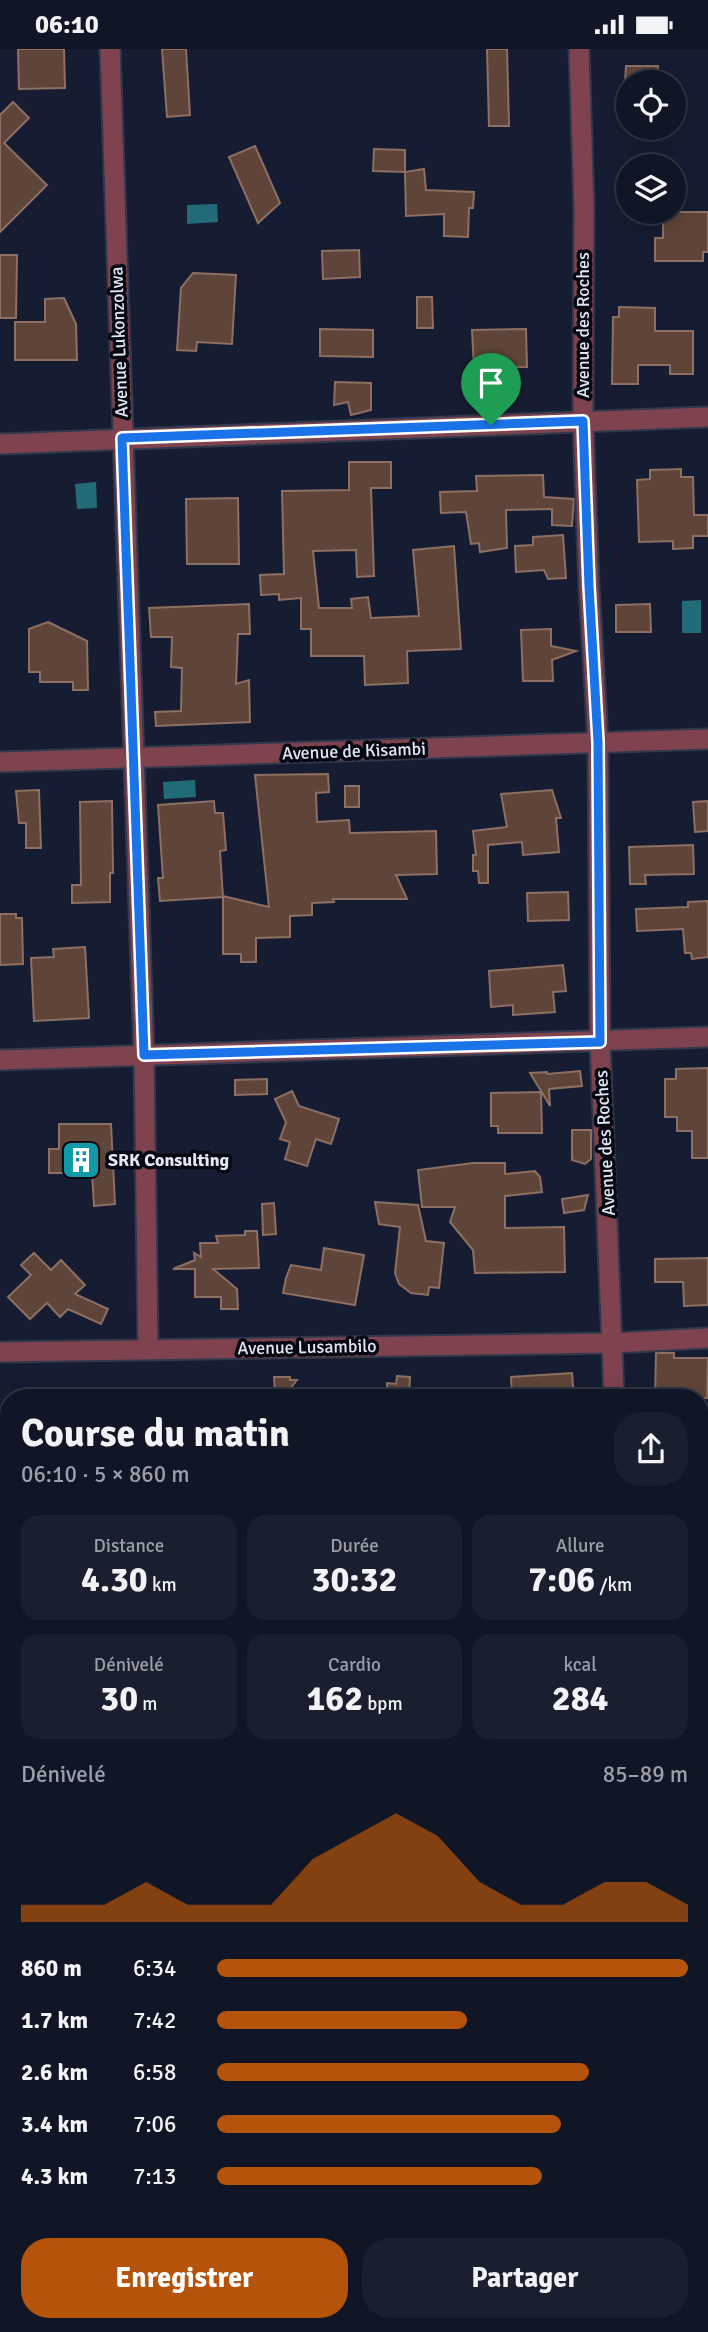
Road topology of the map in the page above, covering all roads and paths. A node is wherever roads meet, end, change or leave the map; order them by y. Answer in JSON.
{"nodes":[{"id":1,"x":110,"y":49,"type":"edge"},
{"id":2,"x":579,"y":49,"type":"edge"},
{"id":3,"x":708,"y":417,"type":"edge"},
{"id":4,"x":583,"y":421,"type":"junction"},
{"id":5,"x":122,"y":438,"type":"junction"},
{"id":6,"x":0,"y":444,"type":"edge"},
{"id":7,"x":708,"y":739,"type":"edge"},
{"id":8,"x":598,"y":742,"type":"junction"},
{"id":9,"x":134,"y":759,"type":"junction"},
{"id":10,"x":0,"y":762,"type":"edge"},
{"id":11,"x":708,"y":1037,"type":"edge"},
{"id":12,"x":600,"y":1042,"type":"junction"},
{"id":13,"x":144,"y":1055,"type":"junction"},
{"id":14,"x":0,"y":1060,"type":"edge"},
{"id":15,"x":708,"y":1338,"type":"edge"},
{"id":16,"x":613,"y":1343,"type":"junction"},
{"id":17,"x":148,"y":1348,"type":"junction"},
{"id":18,"x":0,"y":1352,"type":"edge"},
{"id":19,"x":614,"y":1389,"type":"edge"}],
"edges":[{"from":1,"to":5,"type":"street","name":"Avenue Lukonzolwa"},
{"from":2,"to":4,"type":"street","name":"Avenue des Roches"},
{"from":3,"to":4,"type":"street"},
{"from":4,"to":5,"type":"street"},
{"from":4,"to":8,"type":"street","name":"Avenue des Roches"},
{"from":5,"to":6,"type":"street"},
{"from":5,"to":9,"type":"street","name":"Avenue Lukonzolwa"},
{"from":7,"to":8,"type":"street","name":"Avenue de Kisambi"},
{"from":8,"to":9,"type":"street","name":"Avenue de Kisambi"},
{"from":8,"to":12,"type":"street","name":"Avenue des Roches"},
{"from":9,"to":10,"type":"street","name":"Avenue de Kisambi"},
{"from":9,"to":13,"type":"street","name":"Avenue Lukonzolwa"},
{"from":11,"to":12,"type":"street"},
{"from":12,"to":13,"type":"street"},
{"from":12,"to":16,"type":"street","name":"Avenue des Roches"},
{"from":13,"to":14,"type":"street"},
{"from":13,"to":17,"type":"street","name":"Avenue Lukonzolwa"},
{"from":15,"to":16,"type":"street","name":"Avenue Lusambilo"},
{"from":16,"to":17,"type":"street","name":"Avenue Lusambilo"},
{"from":16,"to":19,"type":"street","name":"Avenue des Roches"},
{"from":17,"to":18,"type":"street","name":"Avenue Lusambilo"}]}
